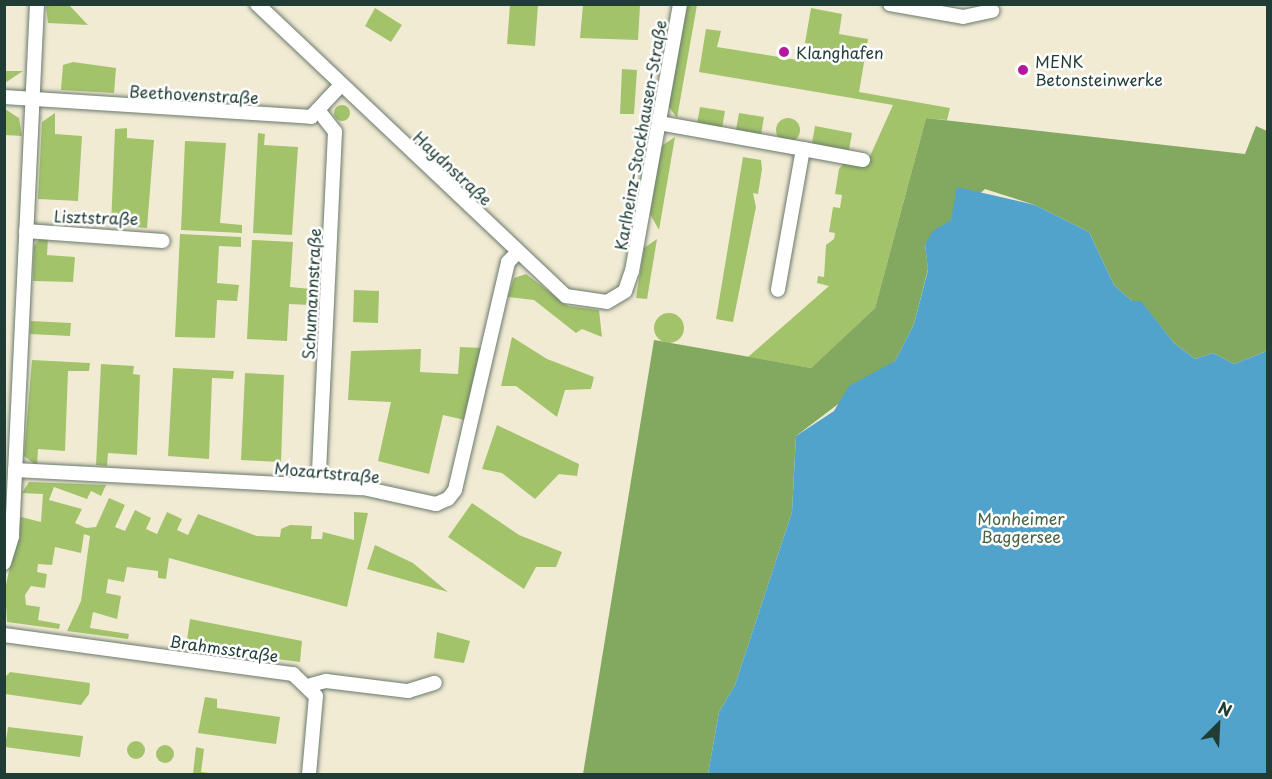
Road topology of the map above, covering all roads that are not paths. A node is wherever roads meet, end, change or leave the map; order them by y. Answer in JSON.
{"nodes":[{"id":1,"x":37,"y":4,"type":"edge"},
{"id":2,"x":257,"y":4,"type":"edge"},
{"id":3,"x":680,"y":4,"type":"edge"},
{"id":4,"x":890,"y":4,"type":"edge"},
{"id":5,"x":992,"y":11,"type":"dead end"},
{"id":6,"x":340,"y":86,"type":"junction"},
{"id":7,"x":4,"y":97,"type":"edge"},
{"id":8,"x":33,"y":102,"type":"junction"},
{"id":9,"x":318,"y":110,"type":"junction"},
{"id":10,"x":659,"y":123,"type":"junction"},
{"id":11,"x":803,"y":149,"type":"junction"},
{"id":12,"x":863,"y":160,"type":"dead end"},
{"id":13,"x":26,"y":231,"type":"junction"},
{"id":14,"x":163,"y":241,"type":"dead end"},
{"id":15,"x":518,"y":252,"type":"junction"},
{"id":16,"x":632,"y":271,"type":"joint"},
{"id":17,"x":778,"y":290,"type":"dead end"},
{"id":18,"x":15,"y":470,"type":"junction"},
{"id":19,"x":318,"y":486,"type":"junction"},
{"id":20,"x":4,"y":563,"type":"edge"},
{"id":21,"x":4,"y":635,"type":"edge"},
{"id":22,"x":435,"y":683,"type":"dead end"},
{"id":23,"x":311,"y":685,"type":"junction"},
{"id":24,"x":309,"y":774,"type":"edge"}],
"edges":[{"from":1,"to":8,"type":"street"},
{"from":2,"to":6,"type":"street","name":"Haydnstraße"},
{"from":3,"to":10,"type":"street","name":"Karlheinz-Stockhausen-Straße"},
{"from":4,"to":5,"type":"street"},
{"from":6,"to":9,"type":"street"},
{"from":6,"to":15,"type":"street","name":"Haydnstraße"},
{"from":7,"to":8,"type":"street","name":"Beethovenstraße"},
{"from":8,"to":9,"type":"street","name":"Beethovenstraße"},
{"from":8,"to":13,"type":"street"},
{"from":9,"to":19,"type":"street","name":"Schumannstraße"},
{"from":10,"to":11,"type":"street"},
{"from":10,"to":16,"type":"street","name":"Karlheinz-Stockhausen-Straße"},
{"from":11,"to":12,"type":"street"},
{"from":11,"to":17,"type":"street"},
{"from":13,"to":14,"type":"street","name":"Lisztstraße"},
{"from":13,"to":18,"type":"street"},
{"from":15,"to":16,"type":"street","name":"Haydnstraße"},
{"from":15,"to":19,"type":"street","name":"Mozartstraße"},
{"from":18,"to":19,"type":"street","name":"Mozartstraße"},
{"from":18,"to":20,"type":"street"},
{"from":21,"to":23,"type":"street","name":"Brahmsstraße"},
{"from":22,"to":23,"type":"street","name":"Brahmsstraße"},
{"from":23,"to":24,"type":"street"}]}
